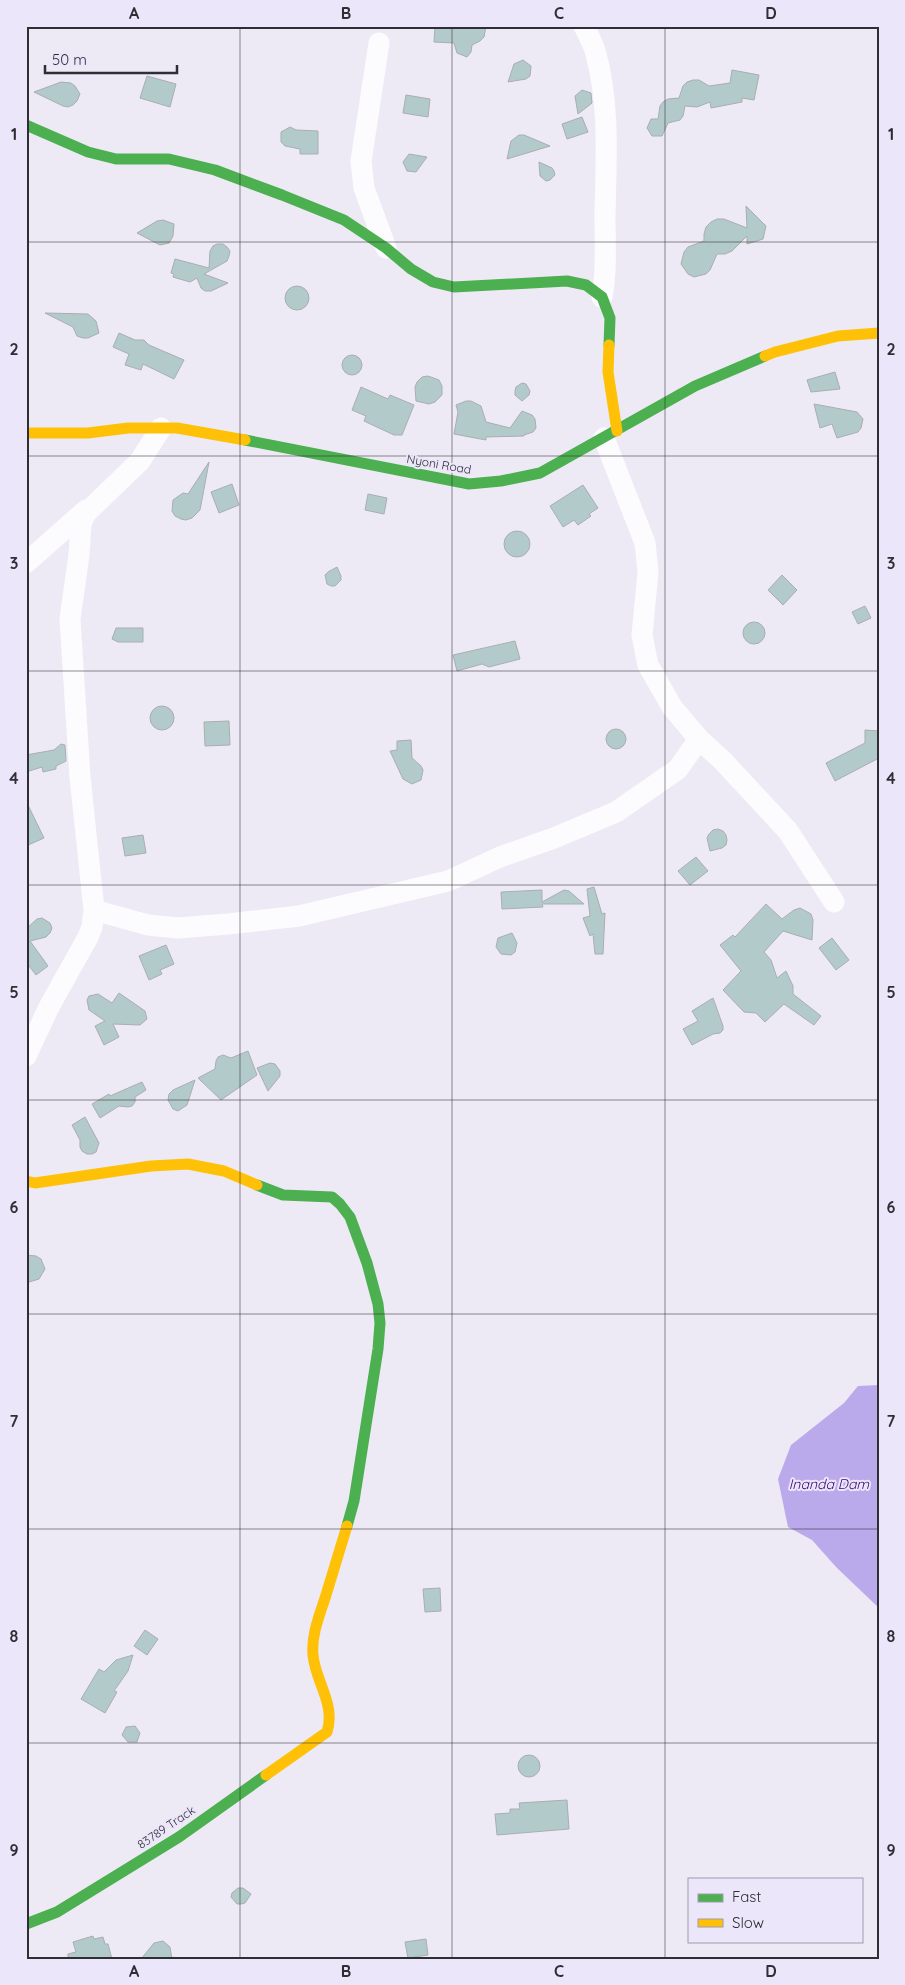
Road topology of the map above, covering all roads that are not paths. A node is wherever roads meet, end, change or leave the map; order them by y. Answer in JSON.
{"nodes":[{"id":1,"x":584,"y":26,"type":"edge"},
{"id":2,"x":379,"y":43,"type":"dead end"},
{"id":3,"x":26,"y":125,"type":"edge"},
{"id":4,"x":386,"y":248,"type":"junction"},
{"id":5,"x":602,"y":298,"type":"junction"},
{"id":6,"x":879,"y":333,"type":"edge"},
{"id":7,"x":161,"y":428,"type":"junction"},
{"id":8,"x":26,"y":433,"type":"edge"},
{"id":9,"x":611,"y":435,"type":"junction"},
{"id":10,"x":103,"y":495,"type":"junction"},
{"id":11,"x":26,"y":563,"type":"edge"},
{"id":12,"x":699,"y":739,"type":"junction"},
{"id":13,"x":834,"y":902,"type":"dead end"},
{"id":14,"x":94,"y":910,"type":"junction"},
{"id":15,"x":26,"y":1056,"type":"edge"},
{"id":16,"x":26,"y":1181,"type":"edge"},
{"id":17,"x":26,"y":1924,"type":"edge"}],
"edges":[{"from":1,"to":5,"type":"street"},
{"from":2,"to":4,"type":"street"},
{"from":3,"to":4,"type":"street"},
{"from":4,"to":5,"type":"street"},
{"from":5,"to":9,"type":"street"},
{"from":6,"to":9,"type":"street","name":"Nyoni Road"},
{"from":7,"to":8,"type":"street","name":"Nyoni Road"},
{"from":7,"to":9,"type":"street","name":"Nyoni Road"},
{"from":7,"to":10,"type":"street"},
{"from":9,"to":12,"type":"street"},
{"from":10,"to":11,"type":"street"},
{"from":10,"to":14,"type":"street"},
{"from":12,"to":13,"type":"street"},
{"from":12,"to":14,"type":"street"},
{"from":14,"to":15,"type":"street"},
{"from":16,"to":17,"type":"street","name":"83789 Track"}]}
